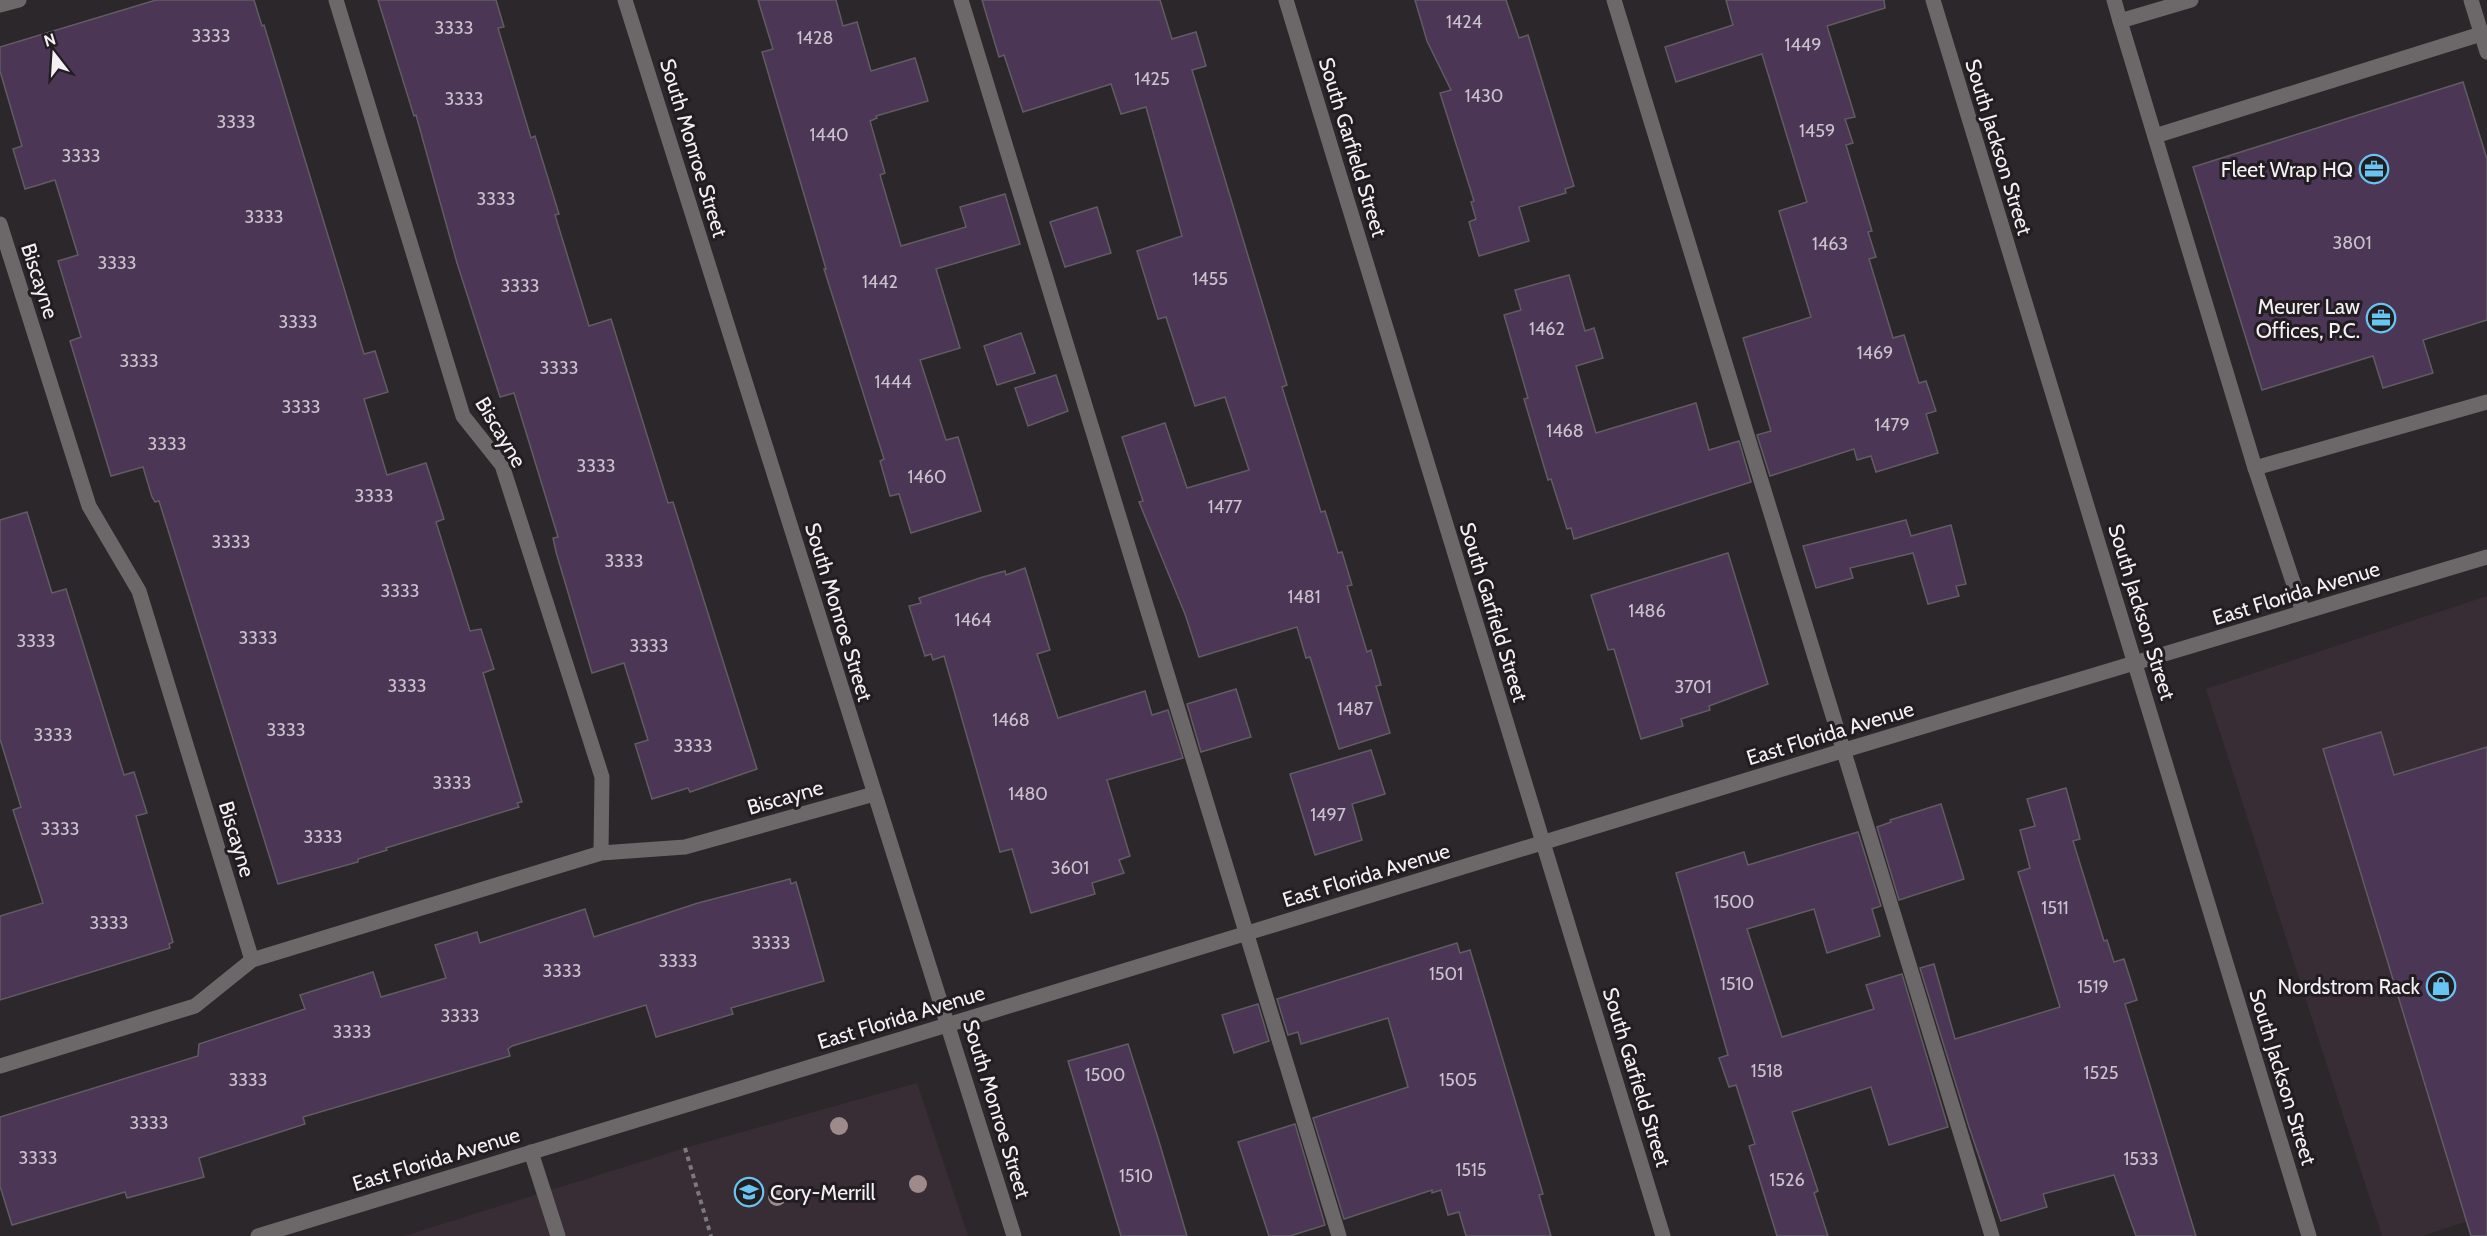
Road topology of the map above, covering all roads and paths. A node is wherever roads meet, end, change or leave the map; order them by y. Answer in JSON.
{"nodes":[{"id":1,"x":19,"y":0,"type":"edge"},
{"id":2,"x":336,"y":0,"type":"edge"},
{"id":3,"x":625,"y":0,"type":"edge"},
{"id":4,"x":961,"y":0,"type":"edge"},
{"id":5,"x":1286,"y":0,"type":"edge"},
{"id":6,"x":1614,"y":0,"type":"edge"},
{"id":7,"x":1933,"y":0,"type":"edge"},
{"id":8,"x":2114,"y":0,"type":"edge"},
{"id":9,"x":2191,"y":0,"type":"edge"},
{"id":10,"x":2471,"y":0,"type":"edge"},
{"id":11,"x":0,"y":6,"type":"edge"},
{"id":12,"x":2120,"y":21,"type":"junction"},
{"id":13,"x":2481,"y":34,"type":"junction"},
{"id":14,"x":2487,"y":52,"type":"edge"},
{"id":15,"x":2155,"y":136,"type":"junction"},
{"id":16,"x":0,"y":224,"type":"edge"},
{"id":17,"x":2487,"y":402,"type":"edge"},
{"id":18,"x":2255,"y":468,"type":"junction"},
{"id":19,"x":2487,"y":557,"type":"edge"},
{"id":20,"x":2303,"y":612,"type":"junction"},
{"id":21,"x":2135,"y":663,"type":"junction"},
{"id":22,"x":1845,"y":750,"type":"junction"},
{"id":23,"x":874,"y":794,"type":"junction"},
{"id":24,"x":1543,"y":842,"type":"junction"},
{"id":25,"x":601,"y":853,"type":"junction"},
{"id":26,"x":1247,"y":933,"type":"junction"},
{"id":27,"x":252,"y":960,"type":"junction"},
{"id":28,"x":949,"y":1024,"type":"junction"},
{"id":29,"x":0,"y":1066,"type":"edge"},
{"id":30,"x":685,"y":1148,"type":"dead end"},
{"id":31,"x":531,"y":1152,"type":"junction"},
{"id":32,"x":263,"y":1235,"type":"edge"},
{"id":33,"x":558,"y":1236,"type":"edge"},
{"id":34,"x":711,"y":1236,"type":"edge"},
{"id":35,"x":1014,"y":1236,"type":"edge"},
{"id":36,"x":1339,"y":1236,"type":"edge"},
{"id":37,"x":1663,"y":1236,"type":"edge"},
{"id":38,"x":1992,"y":1236,"type":"edge"},
{"id":39,"x":2309,"y":1236,"type":"edge"}],
"edges":[{"from":1,"to":11,"type":"street"},
{"from":2,"to":25,"type":"street","name":"Biscayne"},
{"from":3,"to":23,"type":"street","name":"South Monroe Street"},
{"from":4,"to":26,"type":"street"},
{"from":5,"to":24,"type":"street","name":"South Garfield Street"},
{"from":6,"to":22,"type":"street"},
{"from":7,"to":21,"type":"street","name":"South Jackson Street"},
{"from":8,"to":12,"type":"street"},
{"from":9,"to":12,"type":"street"},
{"from":10,"to":13,"type":"street"},
{"from":12,"to":15,"type":"street"},
{"from":13,"to":14,"type":"street"},
{"from":13,"to":15,"type":"street"},
{"from":15,"to":18,"type":"street"},
{"from":16,"to":27,"type":"street","name":"Biscayne"},
{"from":17,"to":18,"type":"street"},
{"from":18,"to":20,"type":"street"},
{"from":19,"to":20,"type":"street","name":"East Florida Avenue"},
{"from":20,"to":21,"type":"street","name":"East Florida Avenue"},
{"from":21,"to":22,"type":"street","name":"East Florida Avenue"},
{"from":21,"to":39,"type":"street","name":"South Jackson Street"},
{"from":22,"to":24,"type":"street","name":"East Florida Avenue"},
{"from":22,"to":38,"type":"street"},
{"from":23,"to":25,"type":"street","name":"Biscayne"},
{"from":23,"to":28,"type":"street","name":"South Monroe Street"},
{"from":24,"to":26,"type":"street","name":"East Florida Avenue"},
{"from":24,"to":37,"type":"street","name":"South Garfield Street"},
{"from":25,"to":27,"type":"street","name":"Biscayne"},
{"from":26,"to":28,"type":"street","name":"East Florida Avenue"},
{"from":26,"to":36,"type":"street"},
{"from":27,"to":29,"type":"street","name":"Biscayne"},
{"from":28,"to":31,"type":"street","name":"East Florida Avenue"},
{"from":28,"to":35,"type":"street","name":"South Monroe Street"},
{"from":30,"to":34,"type":"path"},
{"from":31,"to":32,"type":"street","name":"East Florida Avenue"},
{"from":31,"to":33,"type":"street"}]}
